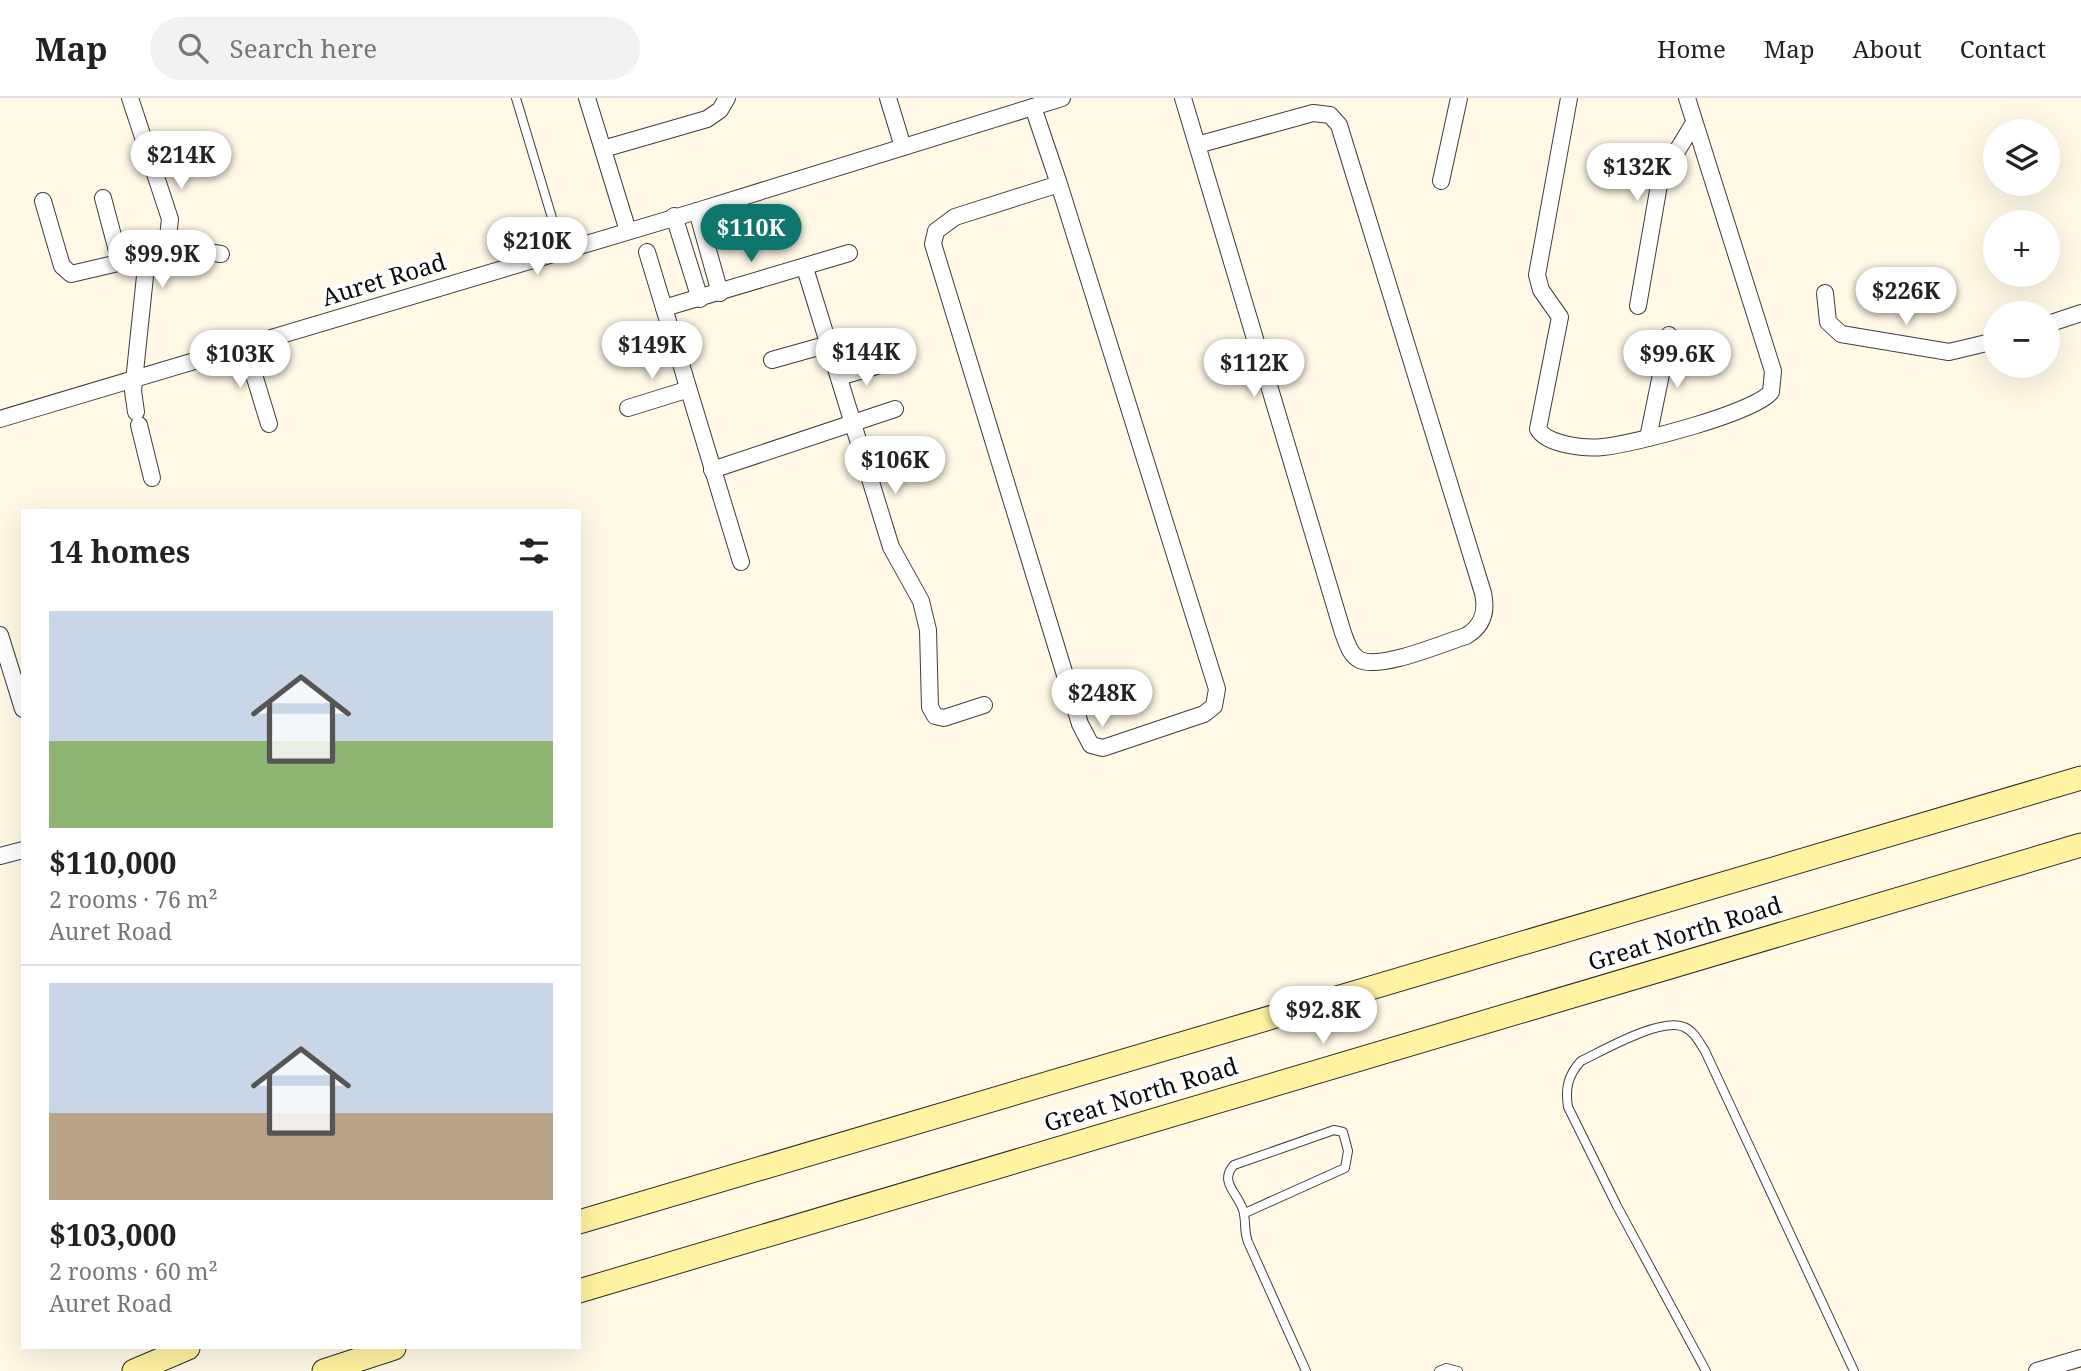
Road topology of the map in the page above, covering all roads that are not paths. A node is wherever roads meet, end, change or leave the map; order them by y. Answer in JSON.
{"nodes":[{"id":1,"x":130,"y":98,"type":"edge"},
{"id":2,"x":516,"y":98,"type":"edge"},
{"id":3,"x":587,"y":98,"type":"edge"},
{"id":4,"x":727,"y":98,"type":"edge"},
{"id":5,"x":888,"y":98,"type":"edge"},
{"id":6,"x":1062,"y":98,"type":"edge"},
{"id":7,"x":1183,"y":98,"type":"edge"},
{"id":8,"x":1459,"y":98,"type":"edge"},
{"id":9,"x":1569,"y":98,"type":"edge"},
{"id":10,"x":1687,"y":98,"type":"edge"},
{"id":11,"x":1032,"y":107,"type":"junction"},
{"id":12,"x":1694,"y":123,"type":"junction"},
{"id":13,"x":1198,"y":145,"type":"junction"},
{"id":14,"x":903,"y":147,"type":"junction"},
{"id":15,"x":603,"y":149,"type":"junction"},
{"id":16,"x":1441,"y":181,"type":"dead end"},
{"id":17,"x":1059,"y":184,"type":"junction"},
{"id":18,"x":103,"y":198,"type":"dead end"},
{"id":19,"x":43,"y":201,"type":"dead end"},
{"id":20,"x":697,"y":211,"type":"junction"},
{"id":21,"x":674,"y":216,"type":"junction"},
{"id":22,"x":628,"y":231,"type":"junction"},
{"id":23,"x":167,"y":246,"type":"junction"},
{"id":24,"x":562,"y":251,"type":"junction"},
{"id":25,"x":647,"y":252,"type":"dead end"},
{"id":26,"x":849,"y":253,"type":"dead end"},
{"id":27,"x":221,"y":254,"type":"dead end"},
{"id":28,"x":147,"y":257,"type":"junction"},
{"id":29,"x":120,"y":262,"type":"junction"},
{"id":30,"x":805,"y":268,"type":"junction"},
{"id":31,"x":720,"y":293,"type":"junction"},
{"id":32,"x":1825,"y":293,"type":"dead end"},
{"id":33,"x":700,"y":299,"type":"junction"},
{"id":34,"x":1638,"y":306,"type":"dead end"},
{"id":35,"x":664,"y":308,"type":"junction"},
{"id":36,"x":2081,"y":313,"type":"edge"},
{"id":37,"x":2060,"y":320,"type":"edge"},
{"id":38,"x":1669,"y":335,"type":"dead end"},
{"id":39,"x":829,"y":344,"type":"junction"},
{"id":40,"x":245,"y":345,"type":"junction"},
{"id":41,"x":1983,"y":345,"type":"edge"},
{"id":42,"x":772,"y":360,"type":"dead end"},
{"id":43,"x":883,"y":364,"type":"dead end"},
{"id":44,"x":839,"y":377,"type":"junction"},
{"id":45,"x":134,"y":378,"type":"junction"},
{"id":46,"x":687,"y":390,"type":"junction"},
{"id":47,"x":628,"y":408,"type":"dead end"},
{"id":48,"x":895,"y":409,"type":"dead end"},
{"id":49,"x":0,"y":419,"type":"edge"},
{"id":50,"x":853,"y":421,"type":"junction"},
{"id":51,"x":269,"y":424,"type":"dead end"},
{"id":52,"x":1648,"y":438,"type":"junction"},
{"id":53,"x":712,"y":470,"type":"junction"},
{"id":54,"x":152,"y":478,"type":"dead end"},
{"id":55,"x":741,"y":562,"type":"dead end"},
{"id":56,"x":0,"y":635,"type":"edge"},
{"id":57,"x":21,"y":703,"type":"edge"},
{"id":58,"x":984,"y":705,"type":"dead end"},
{"id":59,"x":2081,"y":778,"type":"edge"},
{"id":60,"x":2081,"y":845,"type":"edge"},
{"id":61,"x":21,"y":851,"type":"edge"},
{"id":62,"x":0,"y":856,"type":"edge"},
{"id":63,"x":1245,"y":1213,"type":"junction"},
{"id":64,"x":581,"y":1221,"type":"edge"},
{"id":65,"x":581,"y":1290,"type":"edge"},
{"id":66,"x":186,"y":1349,"type":"edge"},
{"id":67,"x":391,"y":1349,"type":"edge"},
{"id":68,"x":2081,"y":1358,"type":"edge"},
{"id":69,"x":134,"y":1371,"type":"edge"},
{"id":70,"x":324,"y":1371,"type":"edge"},
{"id":71,"x":1306,"y":1371,"type":"edge"},
{"id":72,"x":1438,"y":1371,"type":"edge"},
{"id":73,"x":1458,"y":1371,"type":"edge"},
{"id":74,"x":1706,"y":1371,"type":"edge"},
{"id":75,"x":1854,"y":1371,"type":"edge"},
{"id":76,"x":2037,"y":1371,"type":"edge"}],
"edges":[{"from":1,"to":23,"type":"street"},
{"from":2,"to":24,"type":"lane"},
{"from":3,"to":15,"type":"street"},
{"from":4,"to":15,"type":"street"},
{"from":5,"to":14,"type":"street"},
{"from":6,"to":11,"type":"street","name":"Auret Road"},
{"from":7,"to":13,"type":"street"},
{"from":8,"to":16,"type":"street"},
{"from":9,"to":52,"type":"street"},
{"from":10,"to":12,"type":"street"},
{"from":11,"to":14,"type":"street","name":"Auret Road"},
{"from":11,"to":17,"type":"street"},
{"from":12,"to":34,"type":"street"},
{"from":12,"to":52,"type":"street"},
{"from":13,"to":13,"type":"street"},
{"from":14,"to":20,"type":"street","name":"Auret Road"},
{"from":15,"to":22,"type":"street"},
{"from":17,"to":17,"type":"street"},
{"from":18,"to":29,"type":"street"},
{"from":19,"to":29,"type":"street"},
{"from":20,"to":21,"type":"street","name":"Auret Road"},
{"from":20,"to":31,"type":"street"},
{"from":21,"to":22,"type":"street","name":"Auret Road"},
{"from":21,"to":33,"type":"street"},
{"from":22,"to":24,"type":"street","name":"Auret Road"},
{"from":23,"to":27,"type":"street"},
{"from":23,"to":28,"type":"street"},
{"from":24,"to":40,"type":"street","name":"Auret Road"},
{"from":25,"to":35,"type":"street"},
{"from":26,"to":30,"type":"street"},
{"from":28,"to":29,"type":"street"},
{"from":28,"to":45,"type":"street"},
{"from":30,"to":31,"type":"street"},
{"from":30,"to":39,"type":"street"},
{"from":31,"to":33,"type":"street"},
{"from":32,"to":41,"type":"street"},
{"from":33,"to":35,"type":"street"},
{"from":35,"to":46,"type":"street"},
{"from":36,"to":37,"type":"street"},
{"from":38,"to":52,"type":"street"},
{"from":39,"to":42,"type":"street"},
{"from":39,"to":44,"type":"street"},
{"from":40,"to":45,"type":"street","name":"Auret Road"},
{"from":40,"to":51,"type":"street"},
{"from":43,"to":44,"type":"street"},
{"from":44,"to":50,"type":"street"},
{"from":45,"to":49,"type":"street","name":"Auret Road"},
{"from":45,"to":54,"type":"street"},
{"from":46,"to":47,"type":"street"},
{"from":46,"to":53,"type":"street"},
{"from":48,"to":50,"type":"street"},
{"from":50,"to":53,"type":"street"},
{"from":50,"to":58,"type":"street"},
{"from":53,"to":55,"type":"street"},
{"from":56,"to":57,"type":"street"},
{"from":59,"to":64,"type":"main road","name":"Great North Road"},
{"from":60,"to":65,"type":"main road","name":"Great North Road"},
{"from":61,"to":62,"type":"street"},
{"from":63,"to":63,"type":"lane"},
{"from":63,"to":71,"type":"lane"},
{"from":66,"to":69,"type":"main road"},
{"from":67,"to":70,"type":"main road"},
{"from":68,"to":76,"type":"street"},
{"from":72,"to":73,"type":"lane"},
{"from":74,"to":75,"type":"lane"}]}
